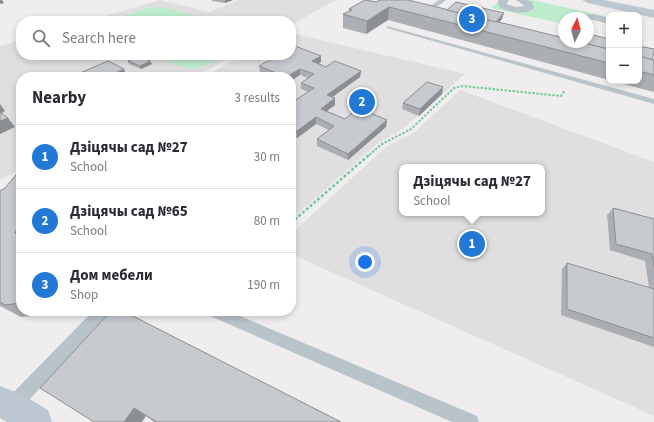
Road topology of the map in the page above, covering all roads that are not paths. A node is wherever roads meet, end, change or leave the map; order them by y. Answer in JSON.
{"nodes":[{"id":1,"x":443,"y":0,"type":"edge"},
{"id":2,"x":505,"y":0,"type":"edge"},
{"id":3,"x":520,"y":0,"type":"edge"},
{"id":4,"x":588,"y":0,"type":"edge"},
{"id":5,"x":618,"y":0,"type":"edge"},
{"id":6,"x":654,"y":7,"type":"edge"},
{"id":7,"x":654,"y":14,"type":"edge"},
{"id":8,"x":420,"y":16,"type":"edge"},
{"id":9,"x":594,"y":16,"type":"edge"},
{"id":10,"x":606,"y":20,"type":"edge"},
{"id":11,"x":408,"y":25,"type":"edge"},
{"id":12,"x":388,"y":27,"type":"edge"},
{"id":13,"x":594,"y":27,"type":"edge"},
{"id":14,"x":606,"y":28,"type":"edge"},
{"id":15,"x":401,"y":31,"type":"junction"},
{"id":16,"x":654,"y":102,"type":"edge"},
{"id":17,"x":98,"y":316,"type":"edge"},
{"id":18,"x":225,"y":316,"type":"edge"},
{"id":19,"x":16,"y":410,"type":"edge"},
{"id":20,"x":471,"y":422,"type":"edge"}],
"edges":[{"from":1,"to":8,"type":"lane"},
{"from":2,"to":3,"type":"street"},
{"from":4,"to":7,"type":"main road"},
{"from":5,"to":6,"type":"main road"},
{"from":9,"to":10,"type":"street"},
{"from":11,"to":15,"type":"lane"},
{"from":12,"to":15,"type":"lane"},
{"from":13,"to":14,"type":"street"},
{"from":15,"to":16,"type":"lane"},
{"from":17,"to":19,"type":"lane"},
{"from":18,"to":20,"type":"lane"}]}
